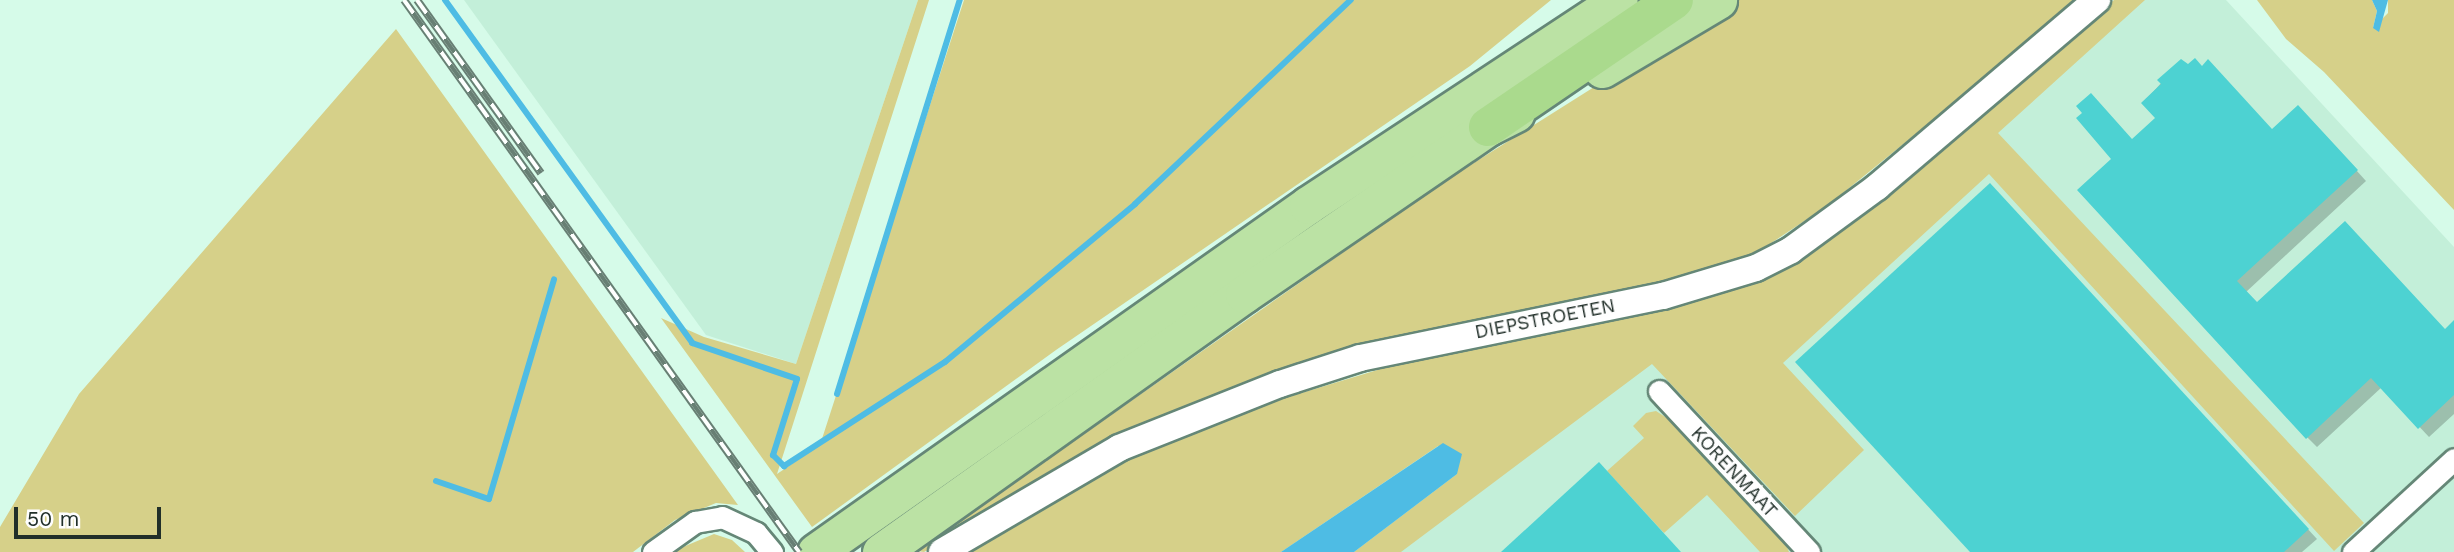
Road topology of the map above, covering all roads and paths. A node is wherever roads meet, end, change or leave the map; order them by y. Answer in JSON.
{"nodes":[{"id":1,"x":1619,"y":0,"type":"edge"},
{"id":2,"x":1674,"y":0,"type":"edge"},
{"id":3,"x":1718,"y":0,"type":"edge"},
{"id":4,"x":2097,"y":0,"type":"edge"},
{"id":5,"x":1488,"y":127,"type":"junction"},
{"id":6,"x":1659,"y":391,"type":"dead end"},
{"id":7,"x":2454,"y":459,"type":"edge"},
{"id":8,"x":653,"y":552,"type":"edge"},
{"id":9,"x":772,"y":552,"type":"edge"},
{"id":10,"x":816,"y":552,"type":"edge"},
{"id":11,"x":881,"y":552,"type":"edge"},
{"id":12,"x":942,"y":552,"type":"edge"},
{"id":13,"x":1809,"y":552,"type":"edge"},
{"id":14,"x":2353,"y":552,"type":"edge"}],
"edges":[{"from":1,"to":10,"type":"highway"},
{"from":2,"to":5,"type":"highway"},
{"from":3,"to":5,"type":"highway"},
{"from":4,"to":12,"type":"street","name":"DIEPSTROETEN"},
{"from":5,"to":11,"type":"highway"},
{"from":6,"to":13,"type":"street","name":"KORENMAAT"},
{"from":7,"to":14,"type":"street"},
{"from":8,"to":9,"type":"street"}]}
